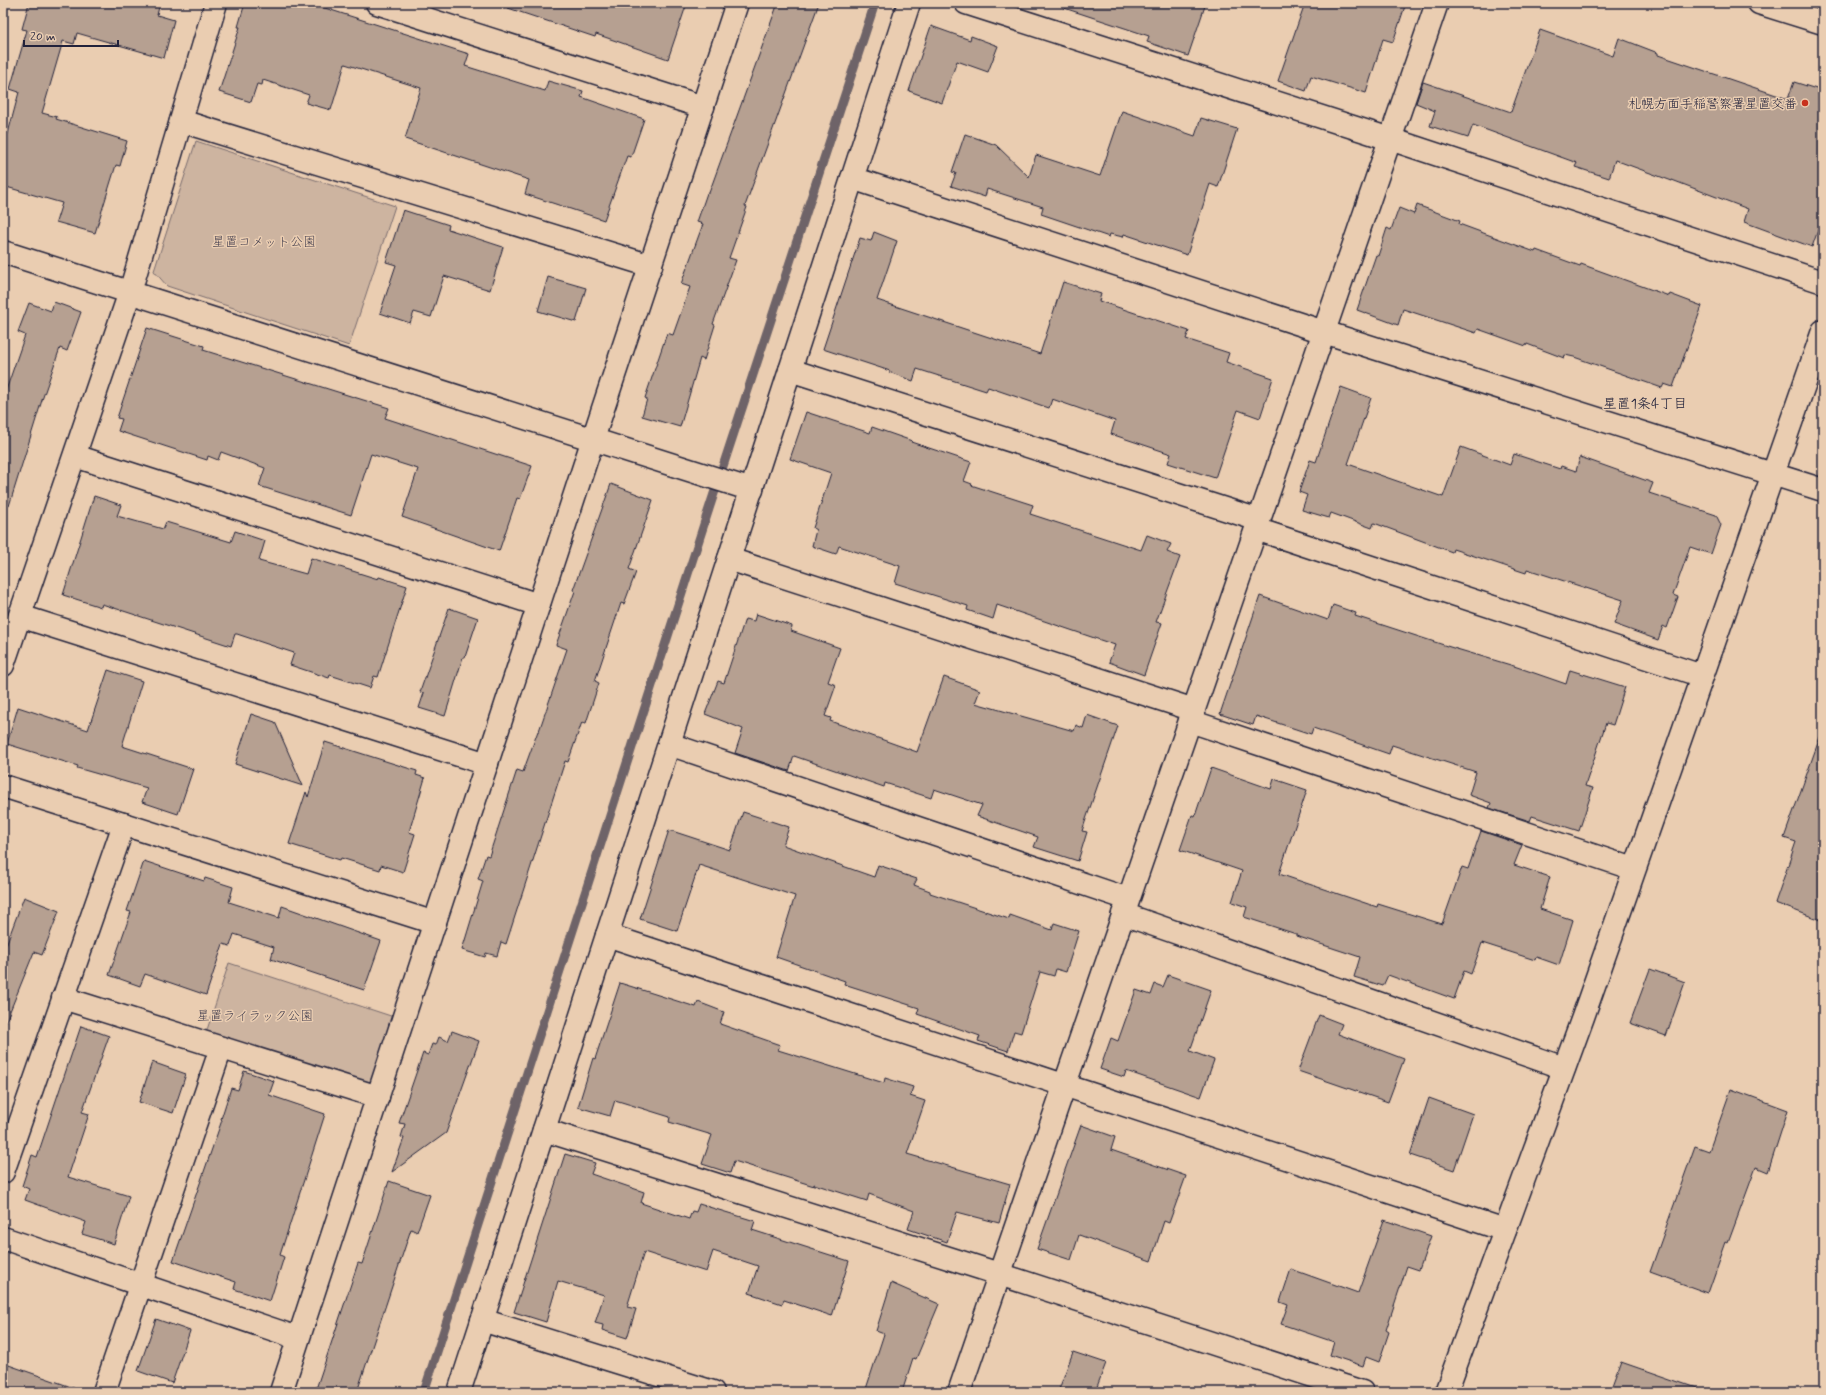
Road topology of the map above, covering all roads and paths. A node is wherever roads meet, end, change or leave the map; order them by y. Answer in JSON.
{"nodes":[{"id":1,"x":216,"y":3,"type":"edge"},
{"id":2,"x":377,"y":3,"type":"edge"},
{"id":3,"x":738,"y":3,"type":"edge"},
{"id":4,"x":909,"y":3,"type":"edge"},
{"id":5,"x":966,"y":3,"type":"edge"},
{"id":6,"x":1437,"y":3,"type":"edge"},
{"id":7,"x":1759,"y":3,"type":"edge"},
{"id":8,"x":1823,"y":24,"type":"edge"},
{"id":9,"x":703,"y":107,"type":"junction"},
{"id":10,"x":181,"y":121,"type":"junction"},
{"id":11,"x":1390,"y":139,"type":"junction"},
{"id":12,"x":852,"y":178,"type":"junction"},
{"id":13,"x":3,"y":252,"type":"edge"},
{"id":14,"x":651,"y":266,"type":"junction"},
{"id":15,"x":1823,"y":282,"type":"edge"},
{"id":16,"x":130,"y":292,"type":"junction"},
{"id":17,"x":1823,"y":331,"type":"edge"},
{"id":18,"x":1324,"y":332,"type":"junction"},
{"id":19,"x":790,"y":370,"type":"junction"},
{"id":20,"x":593,"y":439,"type":"junction"},
{"id":21,"x":74,"y":456,"type":"junction"},
{"id":22,"x":1773,"y":474,"type":"junction"},
{"id":23,"x":743,"y":487,"type":"junction"},
{"id":24,"x":1823,"y":490,"type":"edge"},
{"id":25,"x":1257,"y":525,"type":"junction"},
{"id":26,"x":729,"y":559,"type":"junction"},
{"id":27,"x":539,"y":605,"type":"junction"},
{"id":28,"x":20,"y":616,"type":"junction"},
{"id":29,"x":3,"y":666,"type":"edge"},
{"id":30,"x":1702,"y":676,"type":"junction"},
{"id":31,"x":1192,"y":716,"type":"junction"},
{"id":32,"x":669,"y":744,"type":"junction"},
{"id":33,"x":487,"y":764,"type":"junction"},
{"id":34,"x":3,"y":786,"type":"edge"},
{"id":35,"x":124,"y":824,"type":"junction"},
{"id":36,"x":1634,"y":869,"type":"junction"},
{"id":37,"x":1126,"y":907,"type":"junction"},
{"id":38,"x":435,"y":923,"type":"junction"},
{"id":39,"x":607,"y":935,"type":"junction"},
{"id":40,"x":63,"y":998,"type":"junction"},
{"id":41,"x":221,"y":1048,"type":"junction"},
{"id":42,"x":1564,"y":1068,"type":"junction"},
{"id":43,"x":1065,"y":1085,"type":"junction"},
{"id":44,"x":378,"y":1097,"type":"junction"},
{"id":45,"x":544,"y":1130,"type":"junction"},
{"id":46,"x":3,"y":1172,"type":"edge"},
{"id":47,"x":1505,"y":1230,"type":"junction"},
{"id":48,"x":3,"y":1238,"type":"edge"},
{"id":49,"x":999,"y":1274,"type":"junction"},
{"id":50,"x":140,"y":1284,"type":"junction"},
{"id":51,"x":482,"y":1320,"type":"junction"},
{"id":52,"x":298,"y":1338,"type":"junction"},
{"id":53,"x":104,"y":1392,"type":"edge"},
{"id":54,"x":281,"y":1392,"type":"edge"},
{"id":55,"x":459,"y":1392,"type":"edge"},
{"id":56,"x":713,"y":1392,"type":"edge"},
{"id":57,"x":959,"y":1392,"type":"edge"},
{"id":58,"x":1362,"y":1392,"type":"edge"},
{"id":59,"x":1446,"y":1392,"type":"edge"}],
"edges":[{"from":1,"to":10,"type":"street"},
{"from":2,"to":9,"type":"street"},
{"from":3,"to":9,"type":"street"},
{"from":4,"to":12,"type":"street"},
{"from":5,"to":11,"type":"street"},
{"from":6,"to":11,"type":"street"},
{"from":7,"to":8,"type":"street"},
{"from":9,"to":14,"type":"street"},
{"from":10,"to":14,"type":"street"},
{"from":10,"to":16,"type":"street"},
{"from":11,"to":15,"type":"street"},
{"from":11,"to":18,"type":"street"},
{"from":12,"to":18,"type":"street"},
{"from":12,"to":19,"type":"street"},
{"from":13,"to":16,"type":"street"},
{"from":14,"to":20,"type":"street"},
{"from":16,"to":20,"type":"street"},
{"from":16,"to":21,"type":"street"},
{"from":17,"to":22,"type":"street"},
{"from":18,"to":22,"type":"street"},
{"from":18,"to":25,"type":"street"},
{"from":19,"to":23,"type":"street"},
{"from":19,"to":25,"type":"street"},
{"from":20,"to":23,"type":"street"},
{"from":20,"to":27,"type":"street"},
{"from":21,"to":27,"type":"street"},
{"from":21,"to":28,"type":"street"},
{"from":22,"to":24,"type":"street"},
{"from":22,"to":30,"type":"street"},
{"from":23,"to":26,"type":"street"},
{"from":25,"to":30,"type":"street"},
{"from":25,"to":31,"type":"street"},
{"from":26,"to":31,"type":"street"},
{"from":26,"to":32,"type":"street"},
{"from":27,"to":33,"type":"street"},
{"from":28,"to":29,"type":"street"},
{"from":28,"to":33,"type":"street"},
{"from":30,"to":36,"type":"street"},
{"from":31,"to":36,"type":"street"},
{"from":31,"to":37,"type":"street"},
{"from":32,"to":37,"type":"street"},
{"from":32,"to":39,"type":"street"},
{"from":33,"to":38,"type":"street"},
{"from":34,"to":35,"type":"street"},
{"from":35,"to":38,"type":"street"},
{"from":35,"to":40,"type":"street"},
{"from":36,"to":42,"type":"street"},
{"from":37,"to":42,"type":"street"},
{"from":37,"to":43,"type":"street"},
{"from":38,"to":44,"type":"street"},
{"from":39,"to":43,"type":"street"},
{"from":39,"to":45,"type":"street"},
{"from":40,"to":41,"type":"street"},
{"from":40,"to":46,"type":"street"},
{"from":41,"to":44,"type":"street"},
{"from":41,"to":50,"type":"street"},
{"from":42,"to":47,"type":"street"},
{"from":43,"to":47,"type":"street"},
{"from":43,"to":49,"type":"street"},
{"from":44,"to":52,"type":"street"},
{"from":45,"to":49,"type":"street"},
{"from":45,"to":51,"type":"street"},
{"from":47,"to":59,"type":"street"},
{"from":48,"to":50,"type":"street"},
{"from":49,"to":57,"type":"street"},
{"from":49,"to":58,"type":"street"},
{"from":50,"to":52,"type":"street"},
{"from":50,"to":53,"type":"street"},
{"from":51,"to":55,"type":"street"},
{"from":51,"to":56,"type":"street"},
{"from":52,"to":54,"type":"street"}]}
